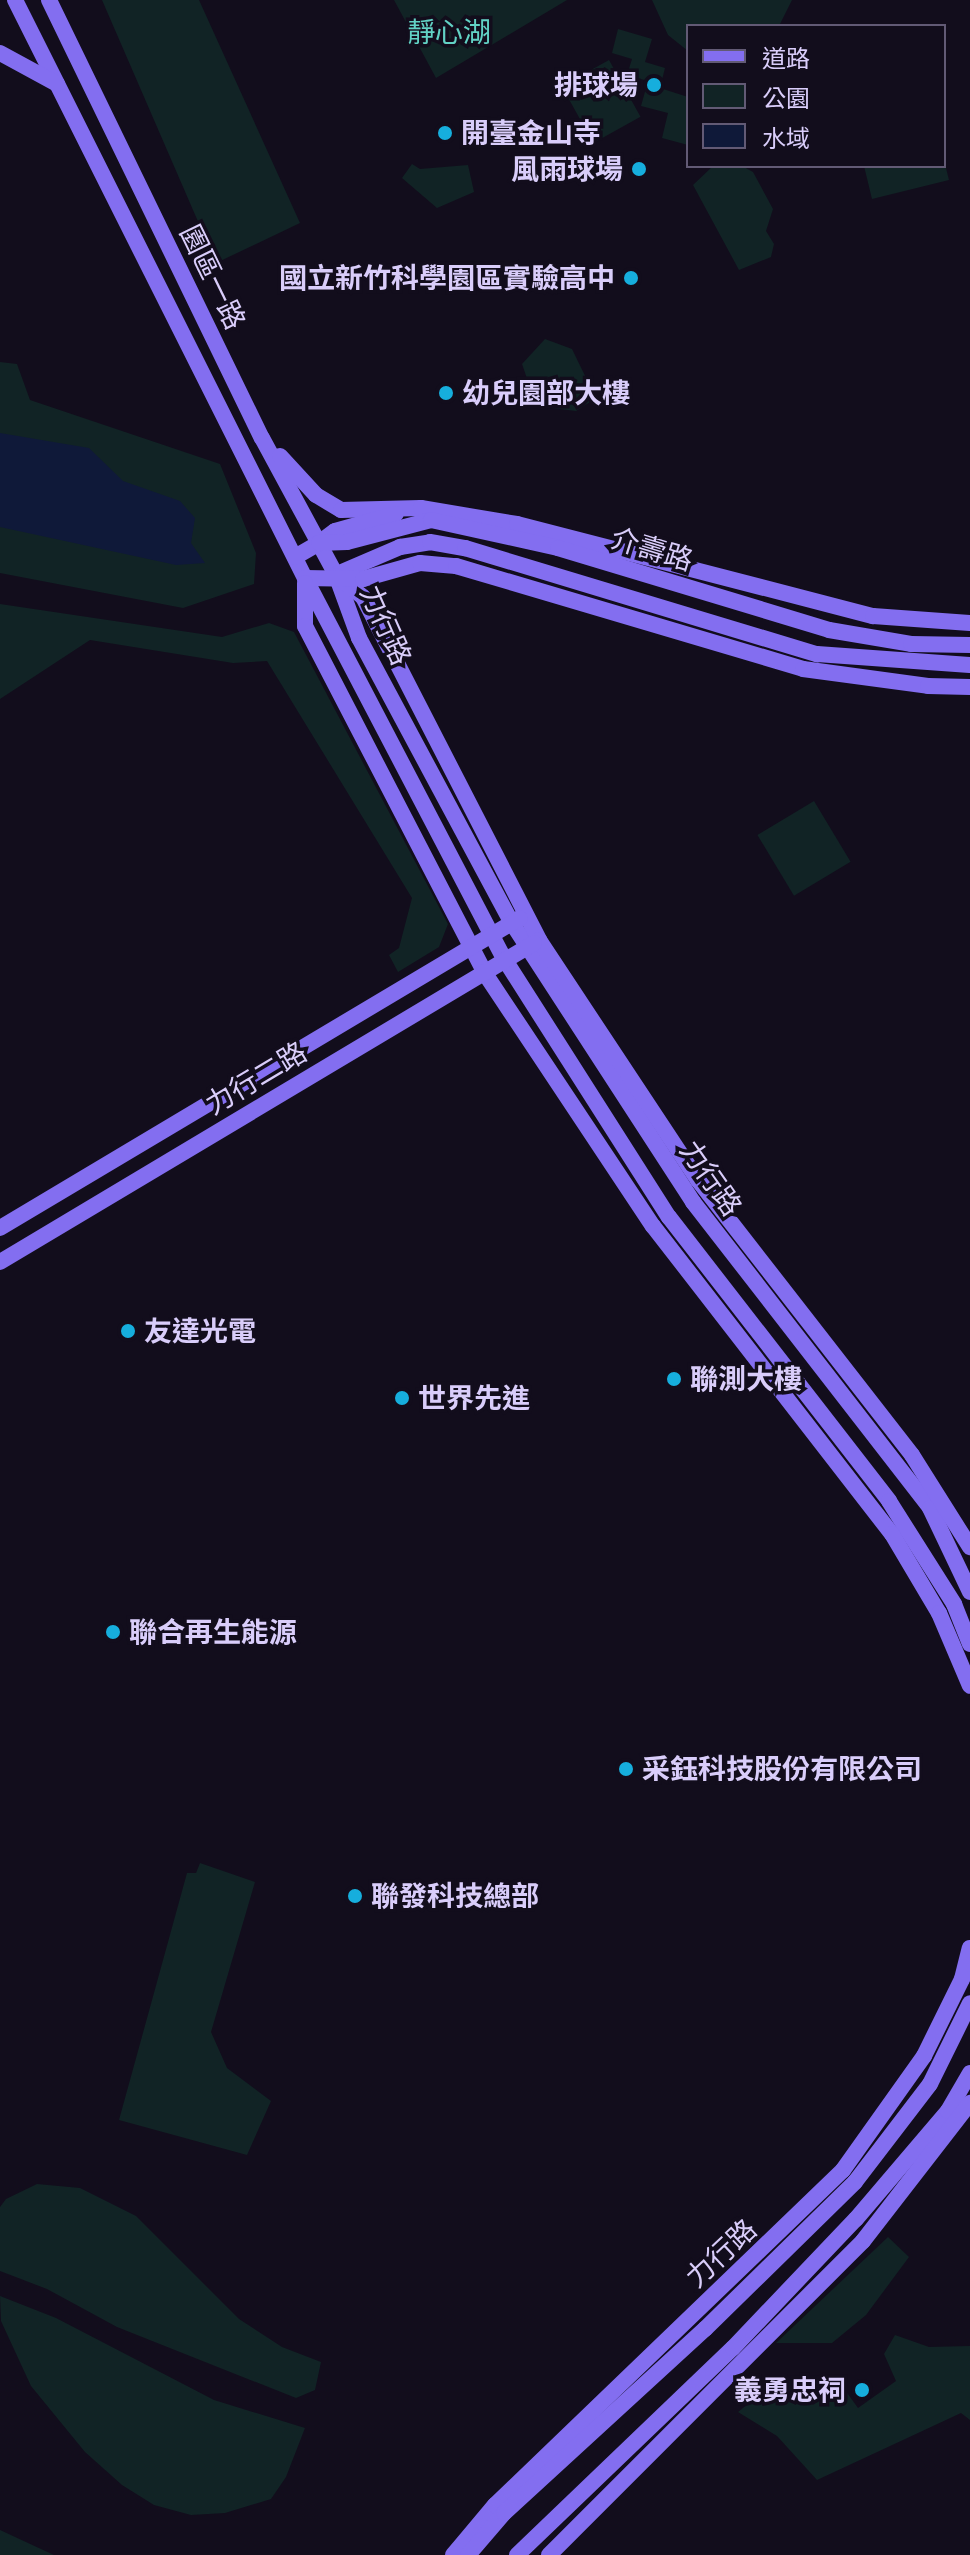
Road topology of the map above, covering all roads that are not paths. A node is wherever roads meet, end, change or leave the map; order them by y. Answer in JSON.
{"nodes":[{"id":1,"x":17,"y":1,"type":"edge"},
{"id":2,"x":56,"y":1,"type":"edge"},
{"id":3,"x":0,"y":11,"type":"edge"},
{"id":4,"x":0,"y":53,"type":"edge"},
{"id":5,"x":57,"y":84,"type":"junction"},
{"id":6,"x":262,"y":438,"type":"junction"},
{"id":7,"x":421,"y":508,"type":"junction"},
{"id":8,"x":319,"y":543,"type":"junction"},
{"id":9,"x":400,"y":547,"type":"junction"},
{"id":10,"x":295,"y":557,"type":"junction"},
{"id":11,"x":336,"y":575,"type":"junction"},
{"id":12,"x":305,"y":578,"type":"junction"},
{"id":13,"x":363,"y":588,"type":"junction"},
{"id":14,"x":970,"y":623,"type":"edge"},
{"id":15,"x":970,"y":645,"type":"edge"},
{"id":16,"x":970,"y":665,"type":"edge"},
{"id":17,"x":970,"y":687,"type":"edge"},
{"id":18,"x":519,"y":919,"type":"junction"},
{"id":19,"x":491,"y":934,"type":"junction"},
{"id":20,"x":533,"y":943,"type":"junction"},
{"id":21,"x":471,"y":945,"type":"junction"},
{"id":22,"x":505,"y":960,"type":"junction"},
{"id":23,"x":484,"y":972,"type":"junction"},
{"id":24,"x":0,"y":1228,"type":"edge"},
{"id":25,"x":0,"y":1262,"type":"edge"},
{"id":26,"x":970,"y":1547,"type":"edge"},
{"id":27,"x":970,"y":1592,"type":"edge"},
{"id":28,"x":970,"y":1644,"type":"edge"},
{"id":29,"x":970,"y":1686,"type":"edge"},
{"id":30,"x":970,"y":1948,"type":"edge"},
{"id":31,"x":970,"y":2003,"type":"edge"},
{"id":32,"x":970,"y":2073,"type":"edge"},
{"id":33,"x":970,"y":2103,"type":"edge"},
{"id":34,"x":453,"y":2555,"type":"edge"},
{"id":35,"x":468,"y":2555,"type":"edge"},
{"id":36,"x":517,"y":2555,"type":"edge"},
{"id":37,"x":549,"y":2555,"type":"edge"}],
"edges":[{"from":1,"to":3,"type":"street"},
{"from":1,"to":5,"type":"street","name":"園區一路"},
{"from":2,"to":6,"type":"street","name":"園區一路"},
{"from":4,"to":5,"type":"street"},
{"from":5,"to":10,"type":"street","name":"園區一路"},
{"from":6,"to":7,"type":"street","name":"介壽路"},
{"from":6,"to":8,"type":"street","name":"園區一路"},
{"from":7,"to":8,"type":"street","name":"介壽路"},
{"from":7,"to":14,"type":"street","name":"介壽路"},
{"from":8,"to":10,"type":"street","name":"介壽路"},
{"from":8,"to":11,"type":"street","name":"園區一路"},
{"from":8,"to":15,"type":"street","name":"介壽路"},
{"from":9,"to":11,"type":"street","name":"介壽路"},
{"from":9,"to":13,"type":"street"},
{"from":9,"to":16,"type":"street","name":"介壽路"},
{"from":10,"to":12,"type":"street","name":"力行路"},
{"from":11,"to":12,"type":"street","name":"介壽路"},
{"from":11,"to":13,"type":"street","name":"介壽路"},
{"from":11,"to":18,"type":"street","name":"力行路"},
{"from":12,"to":19,"type":"street","name":"力行路"},
{"from":12,"to":21,"type":"street","name":"力行路"},
{"from":13,"to":17,"type":"street","name":"介壽路"},
{"from":13,"to":18,"type":"street","name":"力行路"},
{"from":18,"to":19,"type":"street","name":"力行二路"},
{"from":18,"to":20,"type":"street","name":"力行路"},
{"from":19,"to":21,"type":"street","name":"力行二路"},
{"from":19,"to":22,"type":"street","name":"力行路"},
{"from":20,"to":22,"type":"street","name":"力行二路"},
{"from":20,"to":26,"type":"street","name":"力行路"},
{"from":20,"to":27,"type":"street","name":"力行路"},
{"from":21,"to":23,"type":"street","name":"力行路"},
{"from":21,"to":24,"type":"street","name":"力行二路"},
{"from":22,"to":23,"type":"street","name":"力行二路"},
{"from":22,"to":28,"type":"street","name":"力行路"},
{"from":23,"to":25,"type":"street","name":"力行二路"},
{"from":23,"to":29,"type":"street","name":"力行路"},
{"from":30,"to":34,"type":"street","name":"力行路"},
{"from":31,"to":35,"type":"street","name":"力行路"},
{"from":32,"to":36,"type":"street"},
{"from":33,"to":37,"type":"street"}]}
